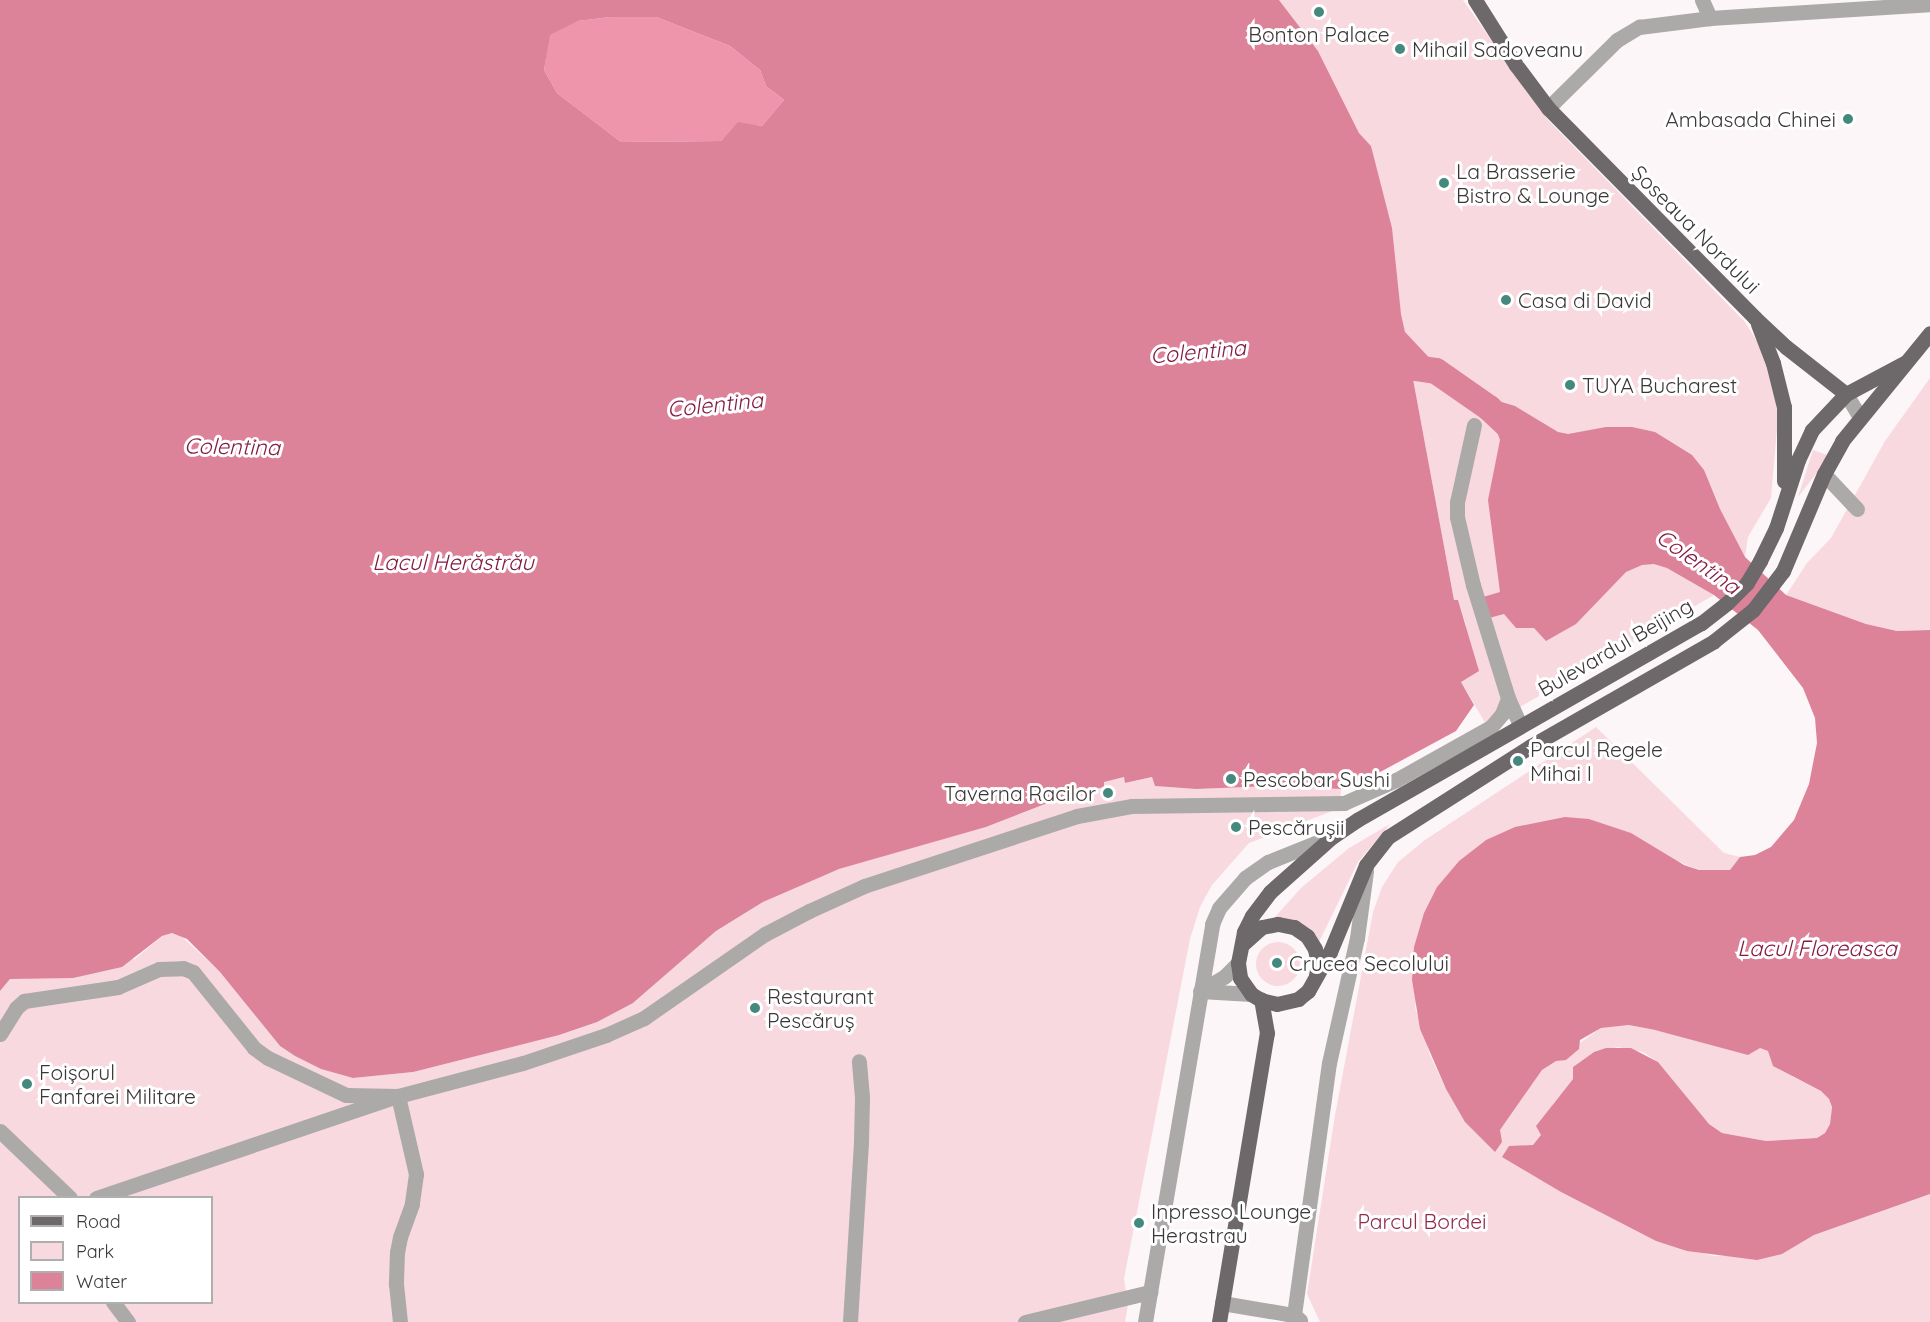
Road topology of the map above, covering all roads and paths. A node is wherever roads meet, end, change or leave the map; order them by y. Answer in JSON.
{"nodes":[{"id":1,"x":1475,"y":0,"type":"edge"},
{"id":2,"x":1702,"y":0,"type":"edge"},
{"id":3,"x":1930,"y":4,"type":"edge"},
{"id":4,"x":1710,"y":18,"type":"junction"},
{"id":5,"x":1548,"y":108,"type":"junction"},
{"id":6,"x":1755,"y":318,"type":"junction"},
{"id":7,"x":1930,"y":333,"type":"edge"},
{"id":8,"x":1904,"y":363,"type":"junction"},
{"id":9,"x":1846,"y":394,"type":"junction"},
{"id":10,"x":1860,"y":417,"type":"junction"},
{"id":11,"x":1474,"y":425,"type":"dead end"},
{"id":12,"x":1824,"y":474,"type":"junction"},
{"id":13,"x":1857,"y":509,"type":"dead end"},
{"id":14,"x":1781,"y":513,"type":"junction"},
{"id":15,"x":1508,"y":698,"type":"junction"},
{"id":16,"x":1520,"y":725,"type":"junction"},
{"id":17,"x":1333,"y":836,"type":"junction"},
{"id":18,"x":1366,"y":865,"type":"junction"},
{"id":19,"x":1239,"y":956,"type":"junction"},
{"id":20,"x":1314,"y":980,"type":"junction"},
{"id":21,"x":1200,"y":991,"type":"junction"},
{"id":22,"x":1256,"y":997,"type":"junction"},
{"id":23,"x":1286,"y":1003,"type":"junction"},
{"id":24,"x":1267,"y":1033,"type":"junction"},
{"id":25,"x":0,"y":1034,"type":"edge"},
{"id":26,"x":860,"y":1061,"type":"dead end"},
{"id":27,"x":398,"y":1096,"type":"junction"},
{"id":28,"x":0,"y":1131,"type":"edge"},
{"id":29,"x":69,"y":1196,"type":"edge"},
{"id":30,"x":99,"y":1196,"type":"edge"},
{"id":31,"x":1150,"y":1292,"type":"junction"},
{"id":32,"x":1222,"y":1303,"type":"junction"},
{"id":33,"x":114,"y":1304,"type":"edge"},
{"id":34,"x":1296,"y":1320,"type":"edge"},
{"id":35,"x":128,"y":1322,"type":"edge"},
{"id":36,"x":400,"y":1322,"type":"edge"},
{"id":37,"x":850,"y":1322,"type":"edge"},
{"id":38,"x":1025,"y":1322,"type":"edge"},
{"id":39,"x":1145,"y":1322,"type":"edge"},
{"id":40,"x":1219,"y":1322,"type":"edge"}],
"edges":[{"from":1,"to":5,"type":"main road","name":"Șoseaua Nordului"},
{"from":2,"to":4,"type":"street"},
{"from":3,"to":4,"type":"street"},
{"from":4,"to":5,"type":"street"},
{"from":5,"to":6,"type":"main road","name":"Șoseaua Nordului"},
{"from":6,"to":9,"type":"main road","name":"Șoseaua Nordului"},
{"from":6,"to":14,"type":"main road","name":"Șoseaua Nordului"},
{"from":7,"to":8,"type":"main road"},
{"from":8,"to":9,"type":"main road","name":"Bulevardul Beijing"},
{"from":8,"to":10,"type":"main road","name":"Bulevardul Beijing"},
{"from":9,"to":10,"type":"street","name":"Șoseaua Nordului"},
{"from":9,"to":14,"type":"main road","name":"Bulevardul Beijing"},
{"from":10,"to":12,"type":"main road","name":"Bulevardul Beijing"},
{"from":11,"to":15,"type":"street"},
{"from":12,"to":13,"type":"street"},
{"from":12,"to":18,"type":"main road","name":"Bulevardul Beijing"},
{"from":14,"to":16,"type":"main road","name":"Bulevardul Beijing"},
{"from":15,"to":16,"type":"street"},
{"from":15,"to":27,"type":"street"},
{"from":16,"to":17,"type":"main road","name":"Bulevardul Beijing"},
{"from":17,"to":19,"type":"main road","name":"Bulevardul Beijing"},
{"from":17,"to":21,"type":"street"},
{"from":18,"to":20,"type":"main road","name":"Bulevardul Beijing"},
{"from":18,"to":34,"type":"street"},
{"from":19,"to":20,"type":"main road"},
{"from":19,"to":21,"type":"street"},
{"from":19,"to":22,"type":"main road","name":"Bulevardul Beijing"},
{"from":20,"to":23,"type":"main road","name":"Bulevardul Beijing"},
{"from":21,"to":22,"type":"street"},
{"from":21,"to":31,"type":"street"},
{"from":22,"to":23,"type":"main road"},
{"from":22,"to":24,"type":"main road","name":"Bulevardul Beijing"},
{"from":23,"to":24,"type":"main road","name":"Bulevardul Beijing"},
{"from":24,"to":32,"type":"main road","name":"Bulevardul Beijing"},
{"from":25,"to":27,"type":"street"},
{"from":26,"to":37,"type":"street"},
{"from":27,"to":30,"type":"street"},
{"from":27,"to":36,"type":"street"},
{"from":28,"to":29,"type":"street"},
{"from":31,"to":38,"type":"street"},
{"from":31,"to":39,"type":"street"},
{"from":32,"to":34,"type":"street"},
{"from":32,"to":40,"type":"main road","name":"Bulevardul Beijing"},
{"from":33,"to":35,"type":"street"}]}
